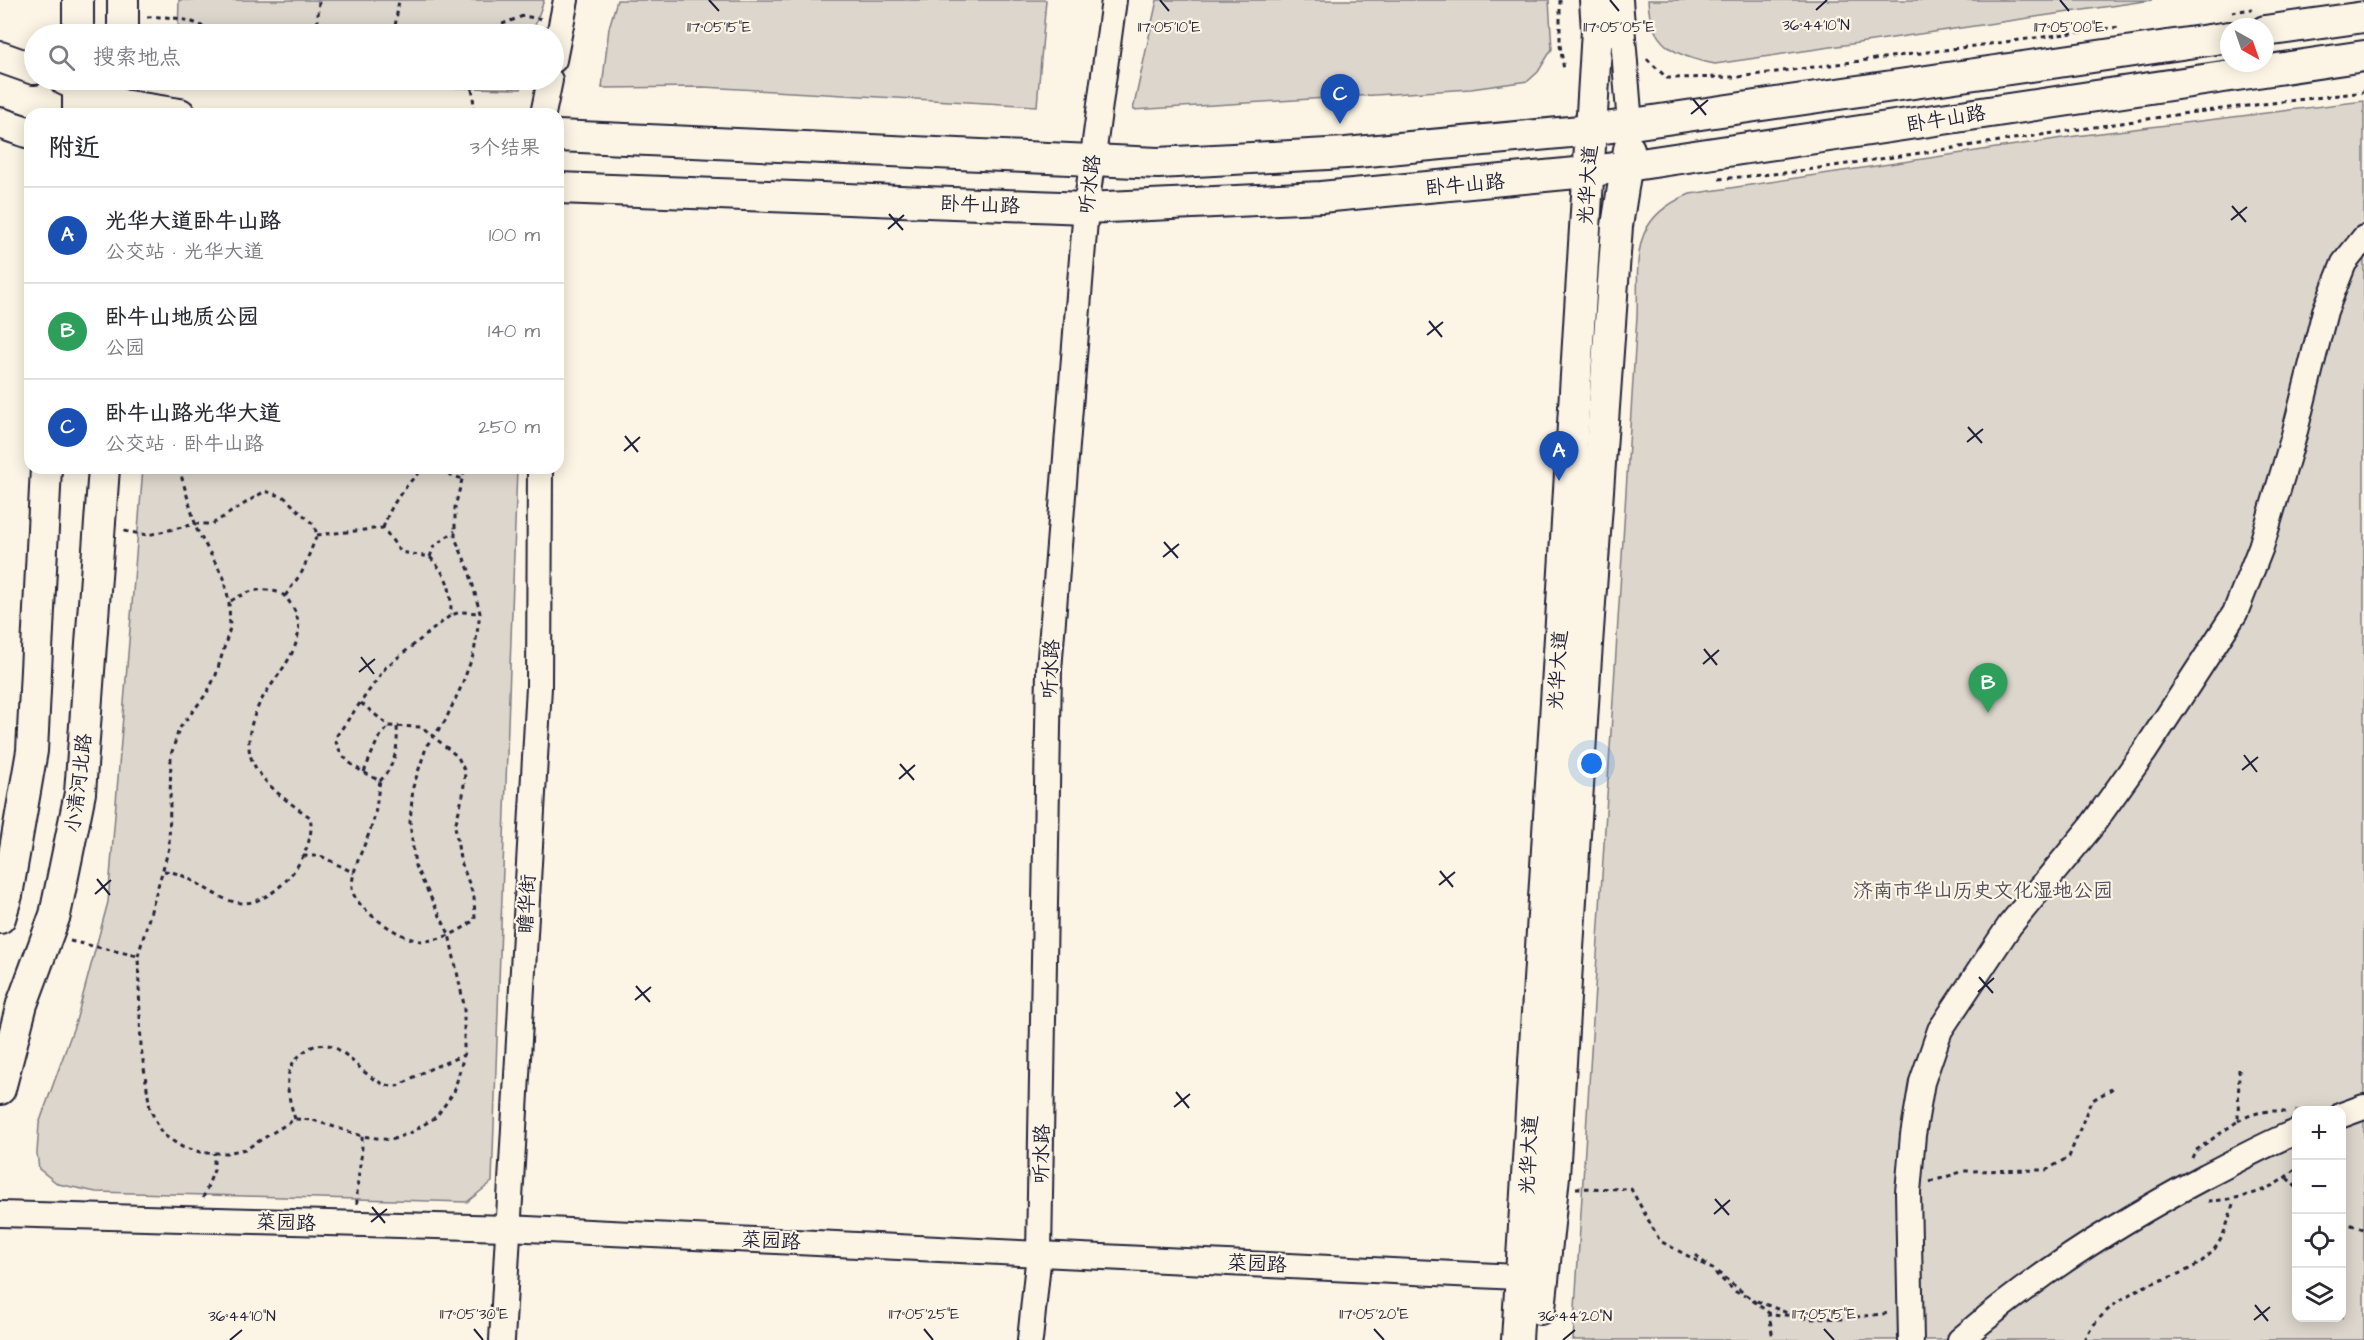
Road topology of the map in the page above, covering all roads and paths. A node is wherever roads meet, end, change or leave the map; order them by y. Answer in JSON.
{"nodes":[{"id":1,"x":78,"y":0,"type":"edge"},
{"id":2,"x":319,"y":0,"type":"edge"},
{"id":3,"x":399,"y":0,"type":"edge"},
{"id":4,"x":1114,"y":0,"type":"edge"},
{"id":5,"x":1560,"y":0,"type":"edge"},
{"id":6,"x":1595,"y":0,"type":"edge"},
{"id":7,"x":1620,"y":0,"type":"edge"},
{"id":8,"x":563,"y":11,"type":"edge"},
{"id":9,"x":2364,"y":17,"type":"edge"},
{"id":10,"x":123,"y":18,"type":"edge"},
{"id":11,"x":2274,"y":20,"type":"edge"},
{"id":12,"x":78,"y":24,"type":"edge"},
{"id":13,"x":202,"y":24,"type":"edge"},
{"id":14,"x":318,"y":24,"type":"edge"},
{"id":15,"x":395,"y":24,"type":"edge"},
{"id":16,"x":503,"y":24,"type":"edge"},
{"id":17,"x":2123,"y":26,"type":"dead end"},
{"id":18,"x":2220,"y":26,"type":"edge"},
{"id":19,"x":2364,"y":56,"type":"edge"},
{"id":20,"x":0,"y":57,"type":"edge"},
{"id":21,"x":1645,"y":57,"type":"dead end"},
{"id":22,"x":24,"y":65,"type":"edge"},
{"id":23,"x":1564,"y":70,"type":"dead end"},
{"id":24,"x":74,"y":90,"type":"edge"},
{"id":25,"x":96,"y":90,"type":"edge"},
{"id":26,"x":472,"y":90,"type":"edge"},
{"id":27,"x":548,"y":90,"type":"edge"},
{"id":28,"x":2364,"y":92,"type":"edge"},
{"id":29,"x":122,"y":100,"type":"edge"},
{"id":30,"x":77,"y":108,"type":"edge"},
{"id":31,"x":155,"y":108,"type":"edge"},
{"id":32,"x":474,"y":108,"type":"edge"},
{"id":33,"x":544,"y":108,"type":"edge"},
{"id":34,"x":0,"y":123,"type":"edge"},
{"id":35,"x":1630,"y":125,"type":"junction"},
{"id":36,"x":1591,"y":130,"type":"junction"},
{"id":37,"x":24,"y":131,"type":"edge"},
{"id":38,"x":564,"y":136,"type":"edge"},
{"id":39,"x":1091,"y":162,"type":"junction"},
{"id":40,"x":1628,"y":166,"type":"junction"},
{"id":41,"x":1587,"y":172,"type":"junction"},
{"id":42,"x":1711,"y":179,"type":"dead end"},
{"id":43,"x":564,"y":188,"type":"edge"},
{"id":44,"x":1086,"y":208,"type":"junction"},
{"id":45,"x":2364,"y":238,"type":"edge"},
{"id":46,"x":46,"y":474,"type":"edge"},
{"id":47,"x":104,"y":474,"type":"edge"},
{"id":48,"x":181,"y":474,"type":"edge"},
{"id":49,"x":417,"y":474,"type":"edge"},
{"id":50,"x":447,"y":474,"type":"edge"},
{"id":51,"x":464,"y":474,"type":"edge"},
{"id":52,"x":540,"y":474,"type":"edge"},
{"id":53,"x":462,"y":480,"type":"junction"},
{"id":54,"x":195,"y":524,"type":"junction"},
{"id":55,"x":100,"y":528,"type":"junction"},
{"id":56,"x":383,"y":528,"type":"junction"},
{"id":57,"x":455,"y":531,"type":"junction"},
{"id":58,"x":317,"y":535,"type":"junction"},
{"id":59,"x":430,"y":557,"type":"junction"},
{"id":60,"x":285,"y":596,"type":"junction"},
{"id":61,"x":229,"y":602,"type":"junction"},
{"id":62,"x":480,"y":613,"type":"junction"},
{"id":63,"x":451,"y":615,"type":"junction"},
{"id":64,"x":361,"y":702,"type":"junction"},
{"id":65,"x":389,"y":726,"type":"junction"},
{"id":66,"x":397,"y":726,"type":"junction"},
{"id":67,"x":434,"y":736,"type":"junction"},
{"id":68,"x":364,"y":772,"type":"junction"},
{"id":69,"x":380,"y":782,"type":"junction"},
{"id":70,"x":303,"y":856,"type":"junction"},
{"id":71,"x":164,"y":871,"type":"junction"},
{"id":72,"x":354,"y":873,"type":"junction"},
{"id":73,"x":0,"y":918,"type":"edge"},
{"id":74,"x":449,"y":934,"type":"junction"},
{"id":75,"x":48,"y":935,"type":"junction"},
{"id":76,"x":138,"y":956,"type":"junction"},
{"id":77,"x":464,"y":1055,"type":"junction"},
{"id":78,"x":2115,"y":1087,"type":"dead end"},
{"id":79,"x":0,"y":1089,"type":"edge"},
{"id":80,"x":2364,"y":1107,"type":"edge"},
{"id":81,"x":2346,"y":1114,"type":"edge"},
{"id":82,"x":2292,"y":1115,"type":"edge"},
{"id":83,"x":295,"y":1119,"type":"junction"},
{"id":84,"x":2238,"y":1122,"type":"dead end"},
{"id":85,"x":2292,"y":1134,"type":"edge"},
{"id":86,"x":362,"y":1136,"type":"junction"},
{"id":87,"x":214,"y":1153,"type":"junction"},
{"id":88,"x":1574,"y":1188,"type":"dead end"},
{"id":89,"x":1908,"y":1192,"type":"junction"},
{"id":90,"x":2234,"y":1200,"type":"dead end"},
{"id":91,"x":0,"y":1214,"type":"edge"},
{"id":92,"x":194,"y":1219,"type":"junction"},
{"id":93,"x":2346,"y":1223,"type":"edge"},
{"id":94,"x":358,"y":1224,"type":"junction"},
{"id":95,"x":507,"y":1228,"type":"junction"},
{"id":96,"x":2364,"y":1229,"type":"edge"},
{"id":97,"x":1039,"y":1252,"type":"junction"},
{"id":98,"x":1696,"y":1255,"type":"dead end"},
{"id":99,"x":1532,"y":1278,"type":"junction"},
{"id":100,"x":1768,"y":1307,"type":"junction"},
{"id":101,"x":1902,"y":1310,"type":"junction"},
{"id":102,"x":1770,"y":1314,"type":"junction"},
{"id":103,"x":502,"y":1340,"type":"edge"},
{"id":104,"x":1030,"y":1340,"type":"edge"},
{"id":105,"x":1517,"y":1340,"type":"edge"},
{"id":106,"x":1538,"y":1340,"type":"edge"},
{"id":107,"x":1911,"y":1340,"type":"edge"},
{"id":108,"x":1960,"y":1340,"type":"edge"},
{"id":109,"x":2084,"y":1340,"type":"edge"}],
"edges":[{"from":1,"to":12,"type":"main road"},
{"from":2,"to":14,"type":"path"},
{"from":3,"to":15,"type":"path"},
{"from":4,"to":39,"type":"street","name":"听水路"},
{"from":5,"to":23,"type":"path"},
{"from":6,"to":36,"type":"main road","name":"光华大道"},
{"from":7,"to":35,"type":"street"},
{"from":8,"to":16,"type":"path"},
{"from":9,"to":11,"type":"main road"},
{"from":10,"to":13,"type":"path"},
{"from":17,"to":21,"type":"path"},
{"from":18,"to":35,"type":"main road","name":"卧牛山路"},
{"from":19,"to":40,"type":"main road","name":"卧牛山路"},
{"from":20,"to":22,"type":"main road"},
{"from":24,"to":30,"type":"main road"},
{"from":25,"to":29,"type":"main road"},
{"from":26,"to":32,"type":"path"},
{"from":27,"to":33,"type":"street"},
{"from":28,"to":42,"type":"path"},
{"from":29,"to":31,"type":"main road"},
{"from":34,"to":37,"type":"main road"},
{"from":35,"to":36,"type":"main road","name":"卧牛山路"},
{"from":35,"to":40,"type":"main road","name":"光华大道"},
{"from":36,"to":39,"type":"main road","name":"卧牛山路"},
{"from":36,"to":41,"type":"main road","name":"光华大道"},
{"from":38,"to":39,"type":"main road","name":"卧牛山路"},
{"from":39,"to":44,"type":"street","name":"听水路"},
{"from":40,"to":41,"type":"main road","name":"卧牛山路"},
{"from":40,"to":99,"type":"main road","name":"光华大道"},
{"from":41,"to":44,"type":"main road","name":"卧牛山路"},
{"from":41,"to":99,"type":"main road","name":"光华大道"},
{"from":43,"to":44,"type":"main road","name":"卧牛山路"},
{"from":44,"to":97,"type":"street","name":"听水路"},
{"from":45,"to":89,"type":"street"},
{"from":46,"to":73,"type":"main road"},
{"from":47,"to":55,"type":"main road","name":"小清河北路"},
{"from":48,"to":54,"type":"path"},
{"from":49,"to":56,"type":"path"},
{"from":50,"to":53,"type":"path"},
{"from":51,"to":53,"type":"path"},
{"from":52,"to":95,"type":"street","name":"瞻华街"},
{"from":53,"to":57,"type":"path"},
{"from":54,"to":55,"type":"path"},
{"from":54,"to":58,"type":"path"},
{"from":54,"to":61,"type":"path"},
{"from":55,"to":75,"type":"main road","name":"小清河北路"},
{"from":56,"to":58,"type":"path"},
{"from":56,"to":59,"type":"path"},
{"from":57,"to":59,"type":"path"},
{"from":57,"to":62,"type":"path"},
{"from":58,"to":60,"type":"path"},
{"from":59,"to":63,"type":"path"},
{"from":60,"to":61,"type":"path"},
{"from":60,"to":70,"type":"path"},
{"from":61,"to":71,"type":"path"},
{"from":62,"to":63,"type":"path"},
{"from":62,"to":67,"type":"path"},
{"from":63,"to":64,"type":"path"},
{"from":64,"to":65,"type":"path"},
{"from":64,"to":68,"type":"path"},
{"from":65,"to":66,"type":"path"},
{"from":65,"to":68,"type":"path"},
{"from":66,"to":67,"type":"path"},
{"from":66,"to":69,"type":"path"},
{"from":67,"to":74,"type":"path"},
{"from":67,"to":74,"type":"path"},
{"from":68,"to":69,"type":"path"},
{"from":69,"to":72,"type":"path"},
{"from":70,"to":71,"type":"path"},
{"from":70,"to":72,"type":"path"},
{"from":71,"to":76,"type":"path"},
{"from":72,"to":74,"type":"path"},
{"from":74,"to":77,"type":"path"},
{"from":75,"to":76,"type":"path"},
{"from":75,"to":79,"type":"main road","name":"小清河北路"},
{"from":76,"to":87,"type":"path"},
{"from":77,"to":83,"type":"path"},
{"from":77,"to":86,"type":"path"},
{"from":78,"to":89,"type":"path"},
{"from":80,"to":81,"type":"street"},
{"from":82,"to":84,"type":"path"},
{"from":83,"to":86,"type":"path"},
{"from":83,"to":87,"type":"path"},
{"from":85,"to":108,"type":"street"},
{"from":86,"to":94,"type":"path"},
{"from":87,"to":92,"type":"path"},
{"from":88,"to":102,"type":"path"},
{"from":89,"to":101,"type":"street"},
{"from":90,"to":109,"type":"path"},
{"from":91,"to":92,"type":"street","name":"菜园路"},
{"from":92,"to":94,"type":"street","name":"菜园路"},
{"from":93,"to":96,"type":"path"},
{"from":94,"to":95,"type":"street","name":"菜园路"},
{"from":95,"to":97,"type":"street","name":"菜园路"},
{"from":95,"to":103,"type":"street","name":"瞻华街"},
{"from":97,"to":99,"type":"street","name":"菜园路"},
{"from":97,"to":104,"type":"street","name":"听水路"},
{"from":98,"to":100,"type":"path"},
{"from":99,"to":105,"type":"main road","name":"光华大道"},
{"from":99,"to":106,"type":"main road","name":"光华大道"},
{"from":100,"to":101,"type":"path"},
{"from":100,"to":102,"type":"path"},
{"from":101,"to":102,"type":"path"},
{"from":101,"to":107,"type":"street"}]}
